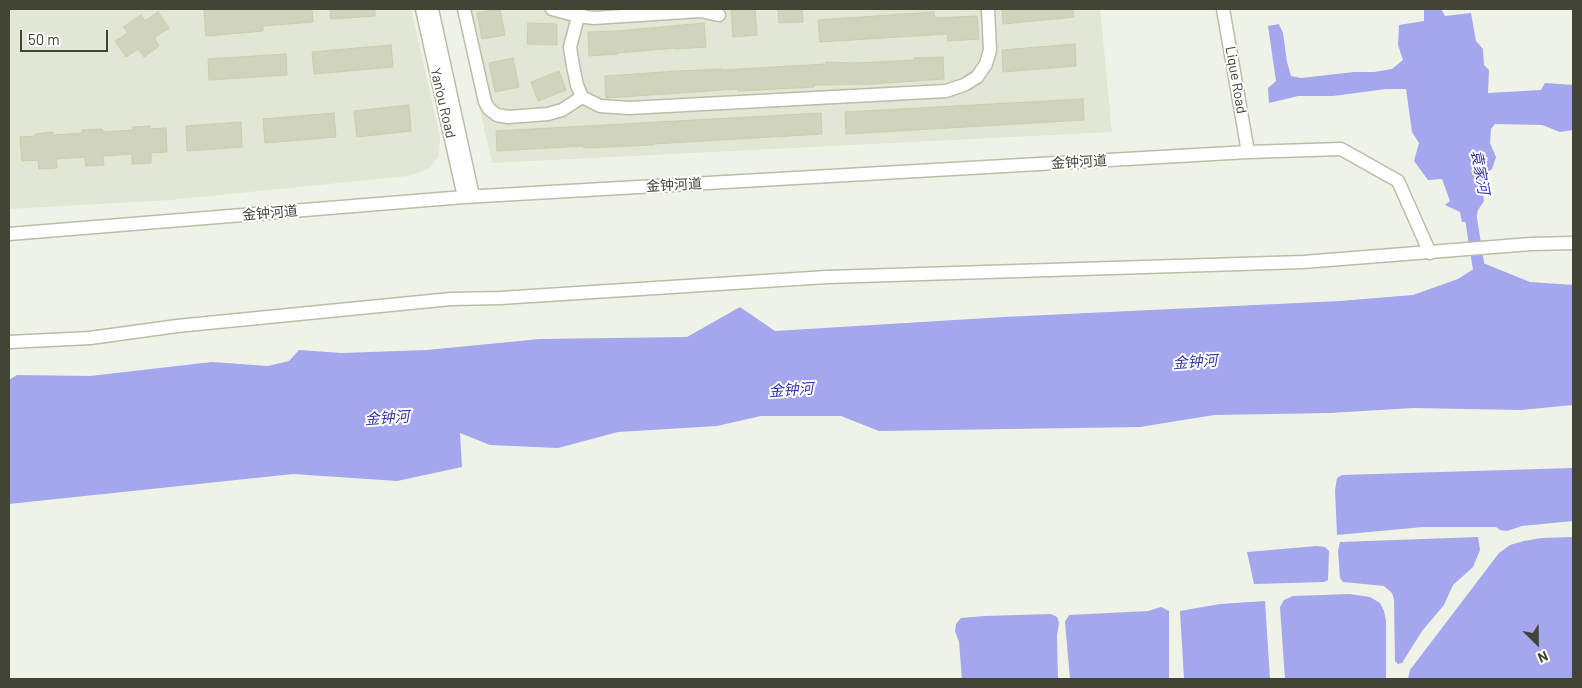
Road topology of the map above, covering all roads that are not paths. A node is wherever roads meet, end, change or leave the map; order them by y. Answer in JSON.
{"nodes":[{"id":1,"x":422,"y":9,"type":"edge"},
{"id":2,"x":432,"y":9,"type":"edge"},
{"id":3,"x":464,"y":9,"type":"edge"},
{"id":4,"x":552,"y":9,"type":"edge"},
{"id":5,"x":988,"y":9,"type":"edge"},
{"id":6,"x":1223,"y":9,"type":"edge"},
{"id":7,"x":579,"y":12,"type":"edge"},
{"id":8,"x":719,"y":15,"type":"dead end"},
{"id":9,"x":582,"y":97,"type":"junction"},
{"id":10,"x":1248,"y":152,"type":"junction"},
{"id":11,"x":469,"y":196,"type":"junction"},
{"id":12,"x":9,"y":234,"type":"edge"},
{"id":13,"x":1573,"y":243,"type":"edge"},
{"id":14,"x":1430,"y":253,"type":"junction"},
{"id":15,"x":9,"y":342,"type":"edge"}],
"edges":[{"from":1,"to":11,"type":"street","name":"Yan'ou Road"},
{"from":2,"to":11,"type":"street","name":"Yan'ou Road"},
{"from":3,"to":9,"type":"street"},
{"from":4,"to":7,"type":"street"},
{"from":5,"to":9,"type":"street"},
{"from":6,"to":10,"type":"street","name":"Lique Road"},
{"from":7,"to":8,"type":"street"},
{"from":7,"to":9,"type":"street"},
{"from":10,"to":11,"type":"street","name":"金钟河道"},
{"from":10,"to":14,"type":"street","name":"金钟河道"},
{"from":11,"to":12,"type":"street","name":"金钟河道"},
{"from":13,"to":14,"type":"street"},
{"from":14,"to":15,"type":"street"}]}
